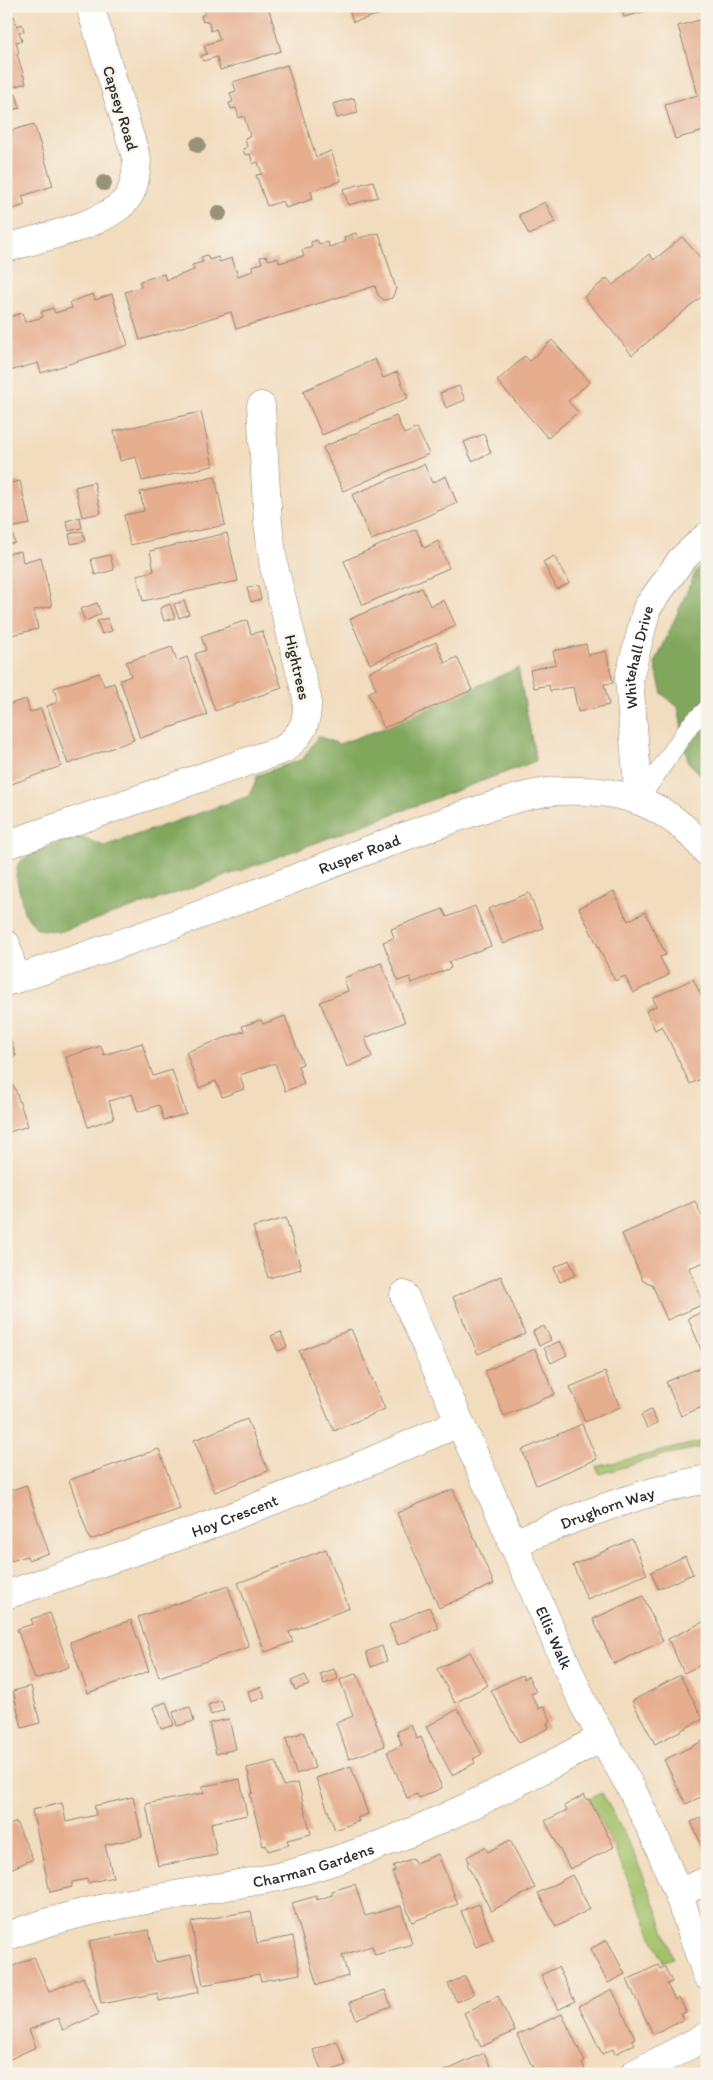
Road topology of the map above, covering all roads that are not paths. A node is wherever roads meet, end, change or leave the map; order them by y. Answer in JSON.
{"nodes":[{"id":1,"x":90,"y":6,"type":"edge"},
{"id":2,"x":6,"y":248,"type":"edge"},
{"id":3,"x":261,"y":406,"type":"dead end"},
{"id":4,"x":707,"y":536,"type":"edge"},
{"id":5,"x":707,"y":709,"type":"edge"},
{"id":6,"x":639,"y":800,"type":"junction"},
{"id":7,"x":6,"y":844,"type":"edge"},
{"id":8,"x":707,"y":852,"type":"edge"},
{"id":9,"x":6,"y":944,"type":"edge"},
{"id":10,"x":10,"y":981,"type":"edge"},
{"id":11,"x":404,"y":1295,"type":"dead end"},
{"id":12,"x":460,"y":1422,"type":"junction"},
{"id":13,"x":707,"y":1479,"type":"edge"},
{"id":14,"x":512,"y":1544,"type":"junction"},
{"id":15,"x":6,"y":1595,"type":"edge"},
{"id":16,"x":601,"y":1738,"type":"junction"},
{"id":17,"x":707,"y":1881,"type":"edge"},
{"id":18,"x":678,"y":1893,"type":"junction"},
{"id":19,"x":6,"y":1938,"type":"edge"},
{"id":20,"x":707,"y":1976,"type":"edge"},
{"id":21,"x":707,"y":2036,"type":"edge"},
{"id":22,"x":634,"y":2074,"type":"edge"}],
"edges":[{"from":1,"to":2,"type":"street","name":"Capsey Road"},
{"from":3,"to":7,"type":"street","name":"Hightrees"},
{"from":4,"to":6,"type":"street","name":"Whitehall Drive"},
{"from":5,"to":6,"type":"lane"},
{"from":6,"to":8,"type":"street","name":"Rusper Road"},
{"from":6,"to":10,"type":"street","name":"Rusper Road"},
{"from":9,"to":10,"type":"street"},
{"from":11,"to":12,"type":"street","name":"Ellis Walk"},
{"from":12,"to":14,"type":"street","name":"Ellis Walk"},
{"from":12,"to":15,"type":"street","name":"Hoy Crescent"},
{"from":13,"to":14,"type":"street","name":"Drughorn Way"},
{"from":14,"to":16,"type":"street","name":"Ellis Walk"},
{"from":16,"to":18,"type":"street","name":"Ellis Walk"},
{"from":16,"to":19,"type":"street","name":"Charman Gardens"},
{"from":17,"to":18,"type":"street"},
{"from":18,"to":20,"type":"street","name":"Ellis Walk"},
{"from":21,"to":22,"type":"street"}]}
